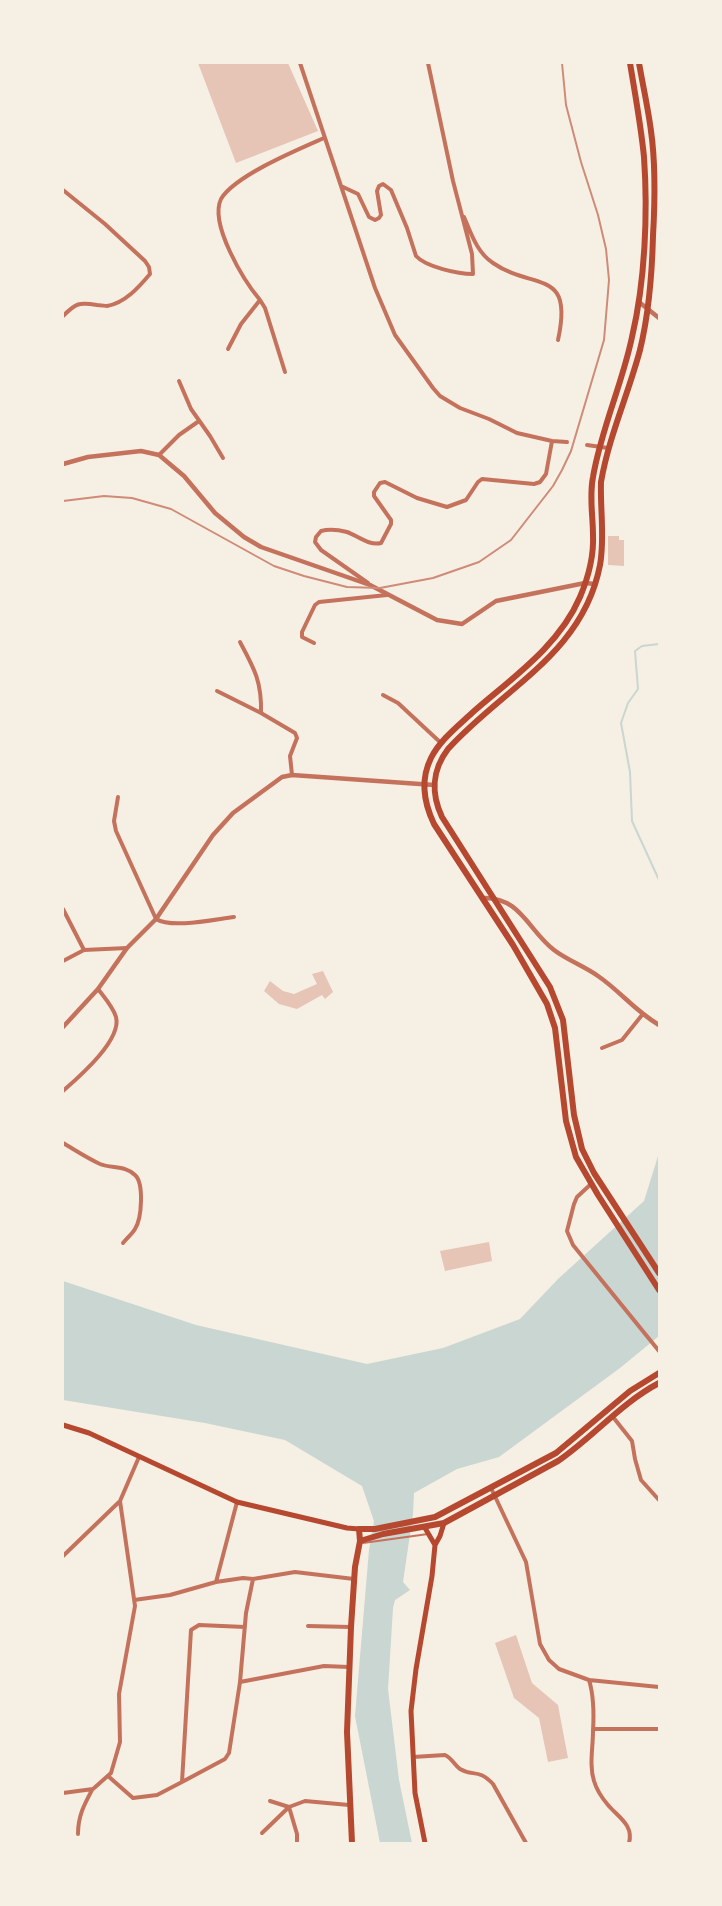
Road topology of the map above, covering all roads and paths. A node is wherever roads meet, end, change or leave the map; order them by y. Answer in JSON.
{"nodes":[{"id":1,"x":300,"y":63,"type":"edge"},
{"id":2,"x":428,"y":63,"type":"edge"},
{"id":3,"x":630,"y":63,"type":"edge"},
{"id":4,"x":639,"y":63,"type":"edge"},
{"id":5,"x":659,"y":131,"type":"edge"},
{"id":6,"x":651,"y":132,"type":"junction"},
{"id":7,"x":324,"y":138,"type":"junction"},
{"id":8,"x":340,"y":186,"type":"junction"},
{"id":9,"x":63,"y":190,"type":"edge"},
{"id":10,"x":462,"y":212,"type":"junction"},
{"id":11,"x":260,"y":300,"type":"junction"},
{"id":12,"x":639,"y":302,"type":"junction"},
{"id":13,"x":648,"y":308,"type":"junction"},
{"id":14,"x":63,"y":316,"type":"edge"},
{"id":15,"x":659,"y":318,"type":"edge"},
{"id":16,"x":558,"y":340,"type":"dead end"},
{"id":17,"x":228,"y":349,"type":"dead end"},
{"id":18,"x":285,"y":372,"type":"dead end"},
{"id":19,"x":179,"y":381,"type":"dead end"},
{"id":20,"x":199,"y":421,"type":"junction"},
{"id":21,"x":552,"y":441,"type":"junction"},
{"id":22,"x":567,"y":442,"type":"dead end"},
{"id":23,"x":587,"y":445,"type":"dead end"},
{"id":24,"x":600,"y":446,"type":"junction"},
{"id":25,"x":608,"y":448,"type":"junction"},
{"id":26,"x":159,"y":455,"type":"junction"},
{"id":27,"x":223,"y":458,"type":"dead end"},
{"id":28,"x":63,"y":464,"type":"edge"},
{"id":29,"x":585,"y":583,"type":"junction"},
{"id":30,"x":595,"y":584,"type":"junction"},
{"id":31,"x":370,"y":585,"type":"junction"},
{"id":32,"x":391,"y":595,"type":"junction"},
{"id":33,"x":240,"y":642,"type":"dead end"},
{"id":34,"x":314,"y":643,"type":"dead end"},
{"id":35,"x":217,"y":692,"type":"dead end"},
{"id":36,"x":383,"y":695,"type":"dead end"},
{"id":37,"x":261,"y":713,"type":"junction"},
{"id":38,"x":441,"y":743,"type":"junction"},
{"id":39,"x":292,"y":775,"type":"junction"},
{"id":40,"x":425,"y":784,"type":"junction"},
{"id":41,"x":434,"y":785,"type":"junction"},
{"id":42,"x":118,"y":797,"type":"dead end"},
{"id":43,"x":494,"y":897,"type":"junction"},
{"id":44,"x":482,"y":898,"type":"junction"},
{"id":45,"x":63,"y":909,"type":"edge"},
{"id":46,"x":234,"y":918,"type":"dead end"},
{"id":47,"x":156,"y":919,"type":"junction"},
{"id":48,"x":128,"y":948,"type":"junction"},
{"id":49,"x":84,"y":950,"type":"junction"},
{"id":50,"x":63,"y":961,"type":"edge"},
{"id":51,"x":99,"y":989,"type":"junction"},
{"id":52,"x":642,"y":1015,"type":"junction"},
{"id":53,"x":659,"y":1025,"type":"edge"},
{"id":54,"x":63,"y":1027,"type":"edge"},
{"id":55,"x":602,"y":1048,"type":"dead end"},
{"id":56,"x":63,"y":1091,"type":"edge"},
{"id":57,"x":63,"y":1143,"type":"edge"},
{"id":58,"x":591,"y":1184,"type":"junction"},
{"id":59,"x":123,"y":1243,"type":"dead end"},
{"id":60,"x":659,"y":1273,"type":"edge"},
{"id":61,"x":659,"y":1290,"type":"edge"},
{"id":62,"x":659,"y":1351,"type":"edge"},
{"id":63,"x":659,"y":1373,"type":"edge"},
{"id":64,"x":659,"y":1383,"type":"edge"},
{"id":65,"x":612,"y":1416,"type":"junction"},
{"id":66,"x":63,"y":1425,"type":"edge"},
{"id":67,"x":139,"y":1457,"type":"junction"},
{"id":68,"x":491,"y":1488,"type":"junction"},
{"id":69,"x":495,"y":1496,"type":"junction"},
{"id":70,"x":659,"y":1500,"type":"edge"},
{"id":71,"x":120,"y":1501,"type":"junction"},
{"id":72,"x":237,"y":1502,"type":"junction"},
{"id":73,"x":435,"y":1517,"type":"junction"},
{"id":74,"x":420,"y":1521,"type":"junction"},
{"id":75,"x":444,"y":1523,"type":"junction"},
{"id":76,"x":347,"y":1527,"type":"junction"},
{"id":77,"x":359,"y":1529,"type":"junction"},
{"id":78,"x":410,"y":1530,"type":"junction"},
{"id":79,"x":426,"y":1531,"type":"junction"},
{"id":80,"x":363,"y":1541,"type":"junction"},
{"id":81,"x":435,"y":1545,"type":"junction"},
{"id":82,"x":63,"y":1556,"type":"edge"},
{"id":83,"x":253,"y":1579,"type":"junction"},
{"id":84,"x":354,"y":1579,"type":"junction"},
{"id":85,"x":216,"y":1582,"type":"junction"},
{"id":86,"x":134,"y":1600,"type":"junction"},
{"id":87,"x":308,"y":1626,"type":"dead end"},
{"id":88,"x":351,"y":1626,"type":"junction"},
{"id":89,"x":245,"y":1627,"type":"junction"},
{"id":90,"x":350,"y":1667,"type":"junction"},
{"id":91,"x":589,"y":1680,"type":"junction"},
{"id":92,"x":240,"y":1682,"type":"junction"},
{"id":93,"x":659,"y":1687,"type":"edge"},
{"id":94,"x":594,"y":1729,"type":"junction"},
{"id":95,"x":659,"y":1729,"type":"edge"},
{"id":96,"x":413,"y":1757,"type":"junction"},
{"id":97,"x":108,"y":1776,"type":"junction"},
{"id":98,"x":182,"y":1782,"type":"junction"},
{"id":99,"x":93,"y":1789,"type":"junction"},
{"id":100,"x":63,"y":1793,"type":"edge"},
{"id":101,"x":270,"y":1801,"type":"dead end"},
{"id":102,"x":349,"y":1805,"type":"junction"},
{"id":103,"x":289,"y":1807,"type":"junction"},
{"id":104,"x":262,"y":1833,"type":"dead end"},
{"id":105,"x":78,"y":1834,"type":"dead end"},
{"id":106,"x":297,"y":1843,"type":"edge"},
{"id":107,"x":352,"y":1843,"type":"edge"},
{"id":108,"x":425,"y":1843,"type":"edge"},
{"id":109,"x":526,"y":1843,"type":"edge"},
{"id":110,"x":628,"y":1843,"type":"edge"}],
"edges":[{"from":1,"to":7,"type":"street"},
{"from":2,"to":10,"type":"street"},
{"from":3,"to":12,"type":"highway"},
{"from":4,"to":6,"type":"highway"},
{"from":5,"to":6,"type":"street"},
{"from":6,"to":13,"type":"highway"},
{"from":7,"to":8,"type":"street"},
{"from":7,"to":11,"type":"street"},
{"from":8,"to":10,"type":"street"},
{"from":8,"to":21,"type":"street"},
{"from":9,"to":14,"type":"street"},
{"from":10,"to":16,"type":"street"},
{"from":11,"to":17,"type":"street"},
{"from":11,"to":18,"type":"street"},
{"from":12,"to":13,"type":"street"},
{"from":12,"to":24,"type":"highway"},
{"from":13,"to":15,"type":"street"},
{"from":13,"to":25,"type":"highway"},
{"from":19,"to":20,"type":"street"},
{"from":20,"to":26,"type":"street"},
{"from":20,"to":27,"type":"street"},
{"from":21,"to":22,"type":"street"},
{"from":21,"to":31,"type":"street"},
{"from":23,"to":24,"type":"street"},
{"from":24,"to":25,"type":"street"},
{"from":24,"to":29,"type":"highway"},
{"from":25,"to":30,"type":"highway"},
{"from":26,"to":28,"type":"street"},
{"from":26,"to":31,"type":"street"},
{"from":29,"to":30,"type":"street"},
{"from":29,"to":32,"type":"street"},
{"from":29,"to":38,"type":"highway"},
{"from":30,"to":41,"type":"highway"},
{"from":31,"to":32,"type":"street"},
{"from":32,"to":34,"type":"street"},
{"from":33,"to":37,"type":"street"},
{"from":35,"to":37,"type":"street"},
{"from":36,"to":38,"type":"street"},
{"from":37,"to":39,"type":"street"},
{"from":38,"to":40,"type":"highway"},
{"from":39,"to":40,"type":"street"},
{"from":39,"to":47,"type":"street"},
{"from":40,"to":41,"type":"street"},
{"from":40,"to":44,"type":"highway"},
{"from":41,"to":43,"type":"highway"},
{"from":42,"to":47,"type":"street"},
{"from":43,"to":44,"type":"street"},
{"from":43,"to":52,"type":"street"},
{"from":43,"to":60,"type":"highway"},
{"from":44,"to":58,"type":"highway"},
{"from":45,"to":49,"type":"street"},
{"from":46,"to":47,"type":"street"},
{"from":47,"to":48,"type":"street"},
{"from":48,"to":49,"type":"street"},
{"from":48,"to":51,"type":"street"},
{"from":49,"to":50,"type":"street"},
{"from":51,"to":54,"type":"street"},
{"from":51,"to":56,"type":"street"},
{"from":52,"to":53,"type":"street"},
{"from":52,"to":55,"type":"street"},
{"from":57,"to":59,"type":"street"},
{"from":58,"to":61,"type":"highway"},
{"from":58,"to":62,"type":"street"},
{"from":63,"to":68,"type":"highway"},
{"from":64,"to":65,"type":"highway"},
{"from":65,"to":69,"type":"highway"},
{"from":65,"to":70,"type":"street"},
{"from":66,"to":67,"type":"main road"},
{"from":67,"to":71,"type":"street"},
{"from":67,"to":72,"type":"main road"},
{"from":68,"to":69,"type":"street"},
{"from":68,"to":73,"type":"highway"},
{"from":69,"to":75,"type":"highway"},
{"from":69,"to":91,"type":"street"},
{"from":71,"to":82,"type":"street"},
{"from":71,"to":86,"type":"street"},
{"from":72,"to":76,"type":"main road"},
{"from":72,"to":85,"type":"street"},
{"from":73,"to":74,"type":"highway"},
{"from":73,"to":75,"type":"highway"},
{"from":74,"to":78,"type":"highway"},
{"from":74,"to":79,"type":"highway"},
{"from":75,"to":79,"type":"highway"},
{"from":75,"to":81,"type":"main road"},
{"from":76,"to":77,"type":"main road"},
{"from":76,"to":80,"type":"main road"},
{"from":77,"to":78,"type":"highway"},
{"from":77,"to":80,"type":"highway"},
{"from":78,"to":79,"type":"highway"},
{"from":78,"to":80,"type":"highway"},
{"from":79,"to":81,"type":"main road"},
{"from":80,"to":84,"type":"highway"},
{"from":81,"to":96,"type":"main road"},
{"from":83,"to":84,"type":"street"},
{"from":83,"to":85,"type":"street"},
{"from":83,"to":89,"type":"street"},
{"from":84,"to":88,"type":"highway"},
{"from":85,"to":86,"type":"street"},
{"from":86,"to":97,"type":"street"},
{"from":87,"to":88,"type":"street"},
{"from":88,"to":90,"type":"highway"},
{"from":89,"to":92,"type":"street"},
{"from":89,"to":98,"type":"street"},
{"from":90,"to":92,"type":"street"},
{"from":90,"to":102,"type":"highway"},
{"from":91,"to":93,"type":"street"},
{"from":91,"to":94,"type":"street"},
{"from":92,"to":98,"type":"street"},
{"from":94,"to":95,"type":"street"},
{"from":94,"to":110,"type":"street"},
{"from":96,"to":108,"type":"main road"},
{"from":96,"to":109,"type":"street"},
{"from":97,"to":98,"type":"street"},
{"from":97,"to":99,"type":"street"},
{"from":99,"to":100,"type":"street"},
{"from":99,"to":105,"type":"street"},
{"from":101,"to":103,"type":"street"},
{"from":102,"to":103,"type":"street"},
{"from":102,"to":107,"type":"highway"},
{"from":103,"to":104,"type":"street"},
{"from":103,"to":106,"type":"street"}]}
